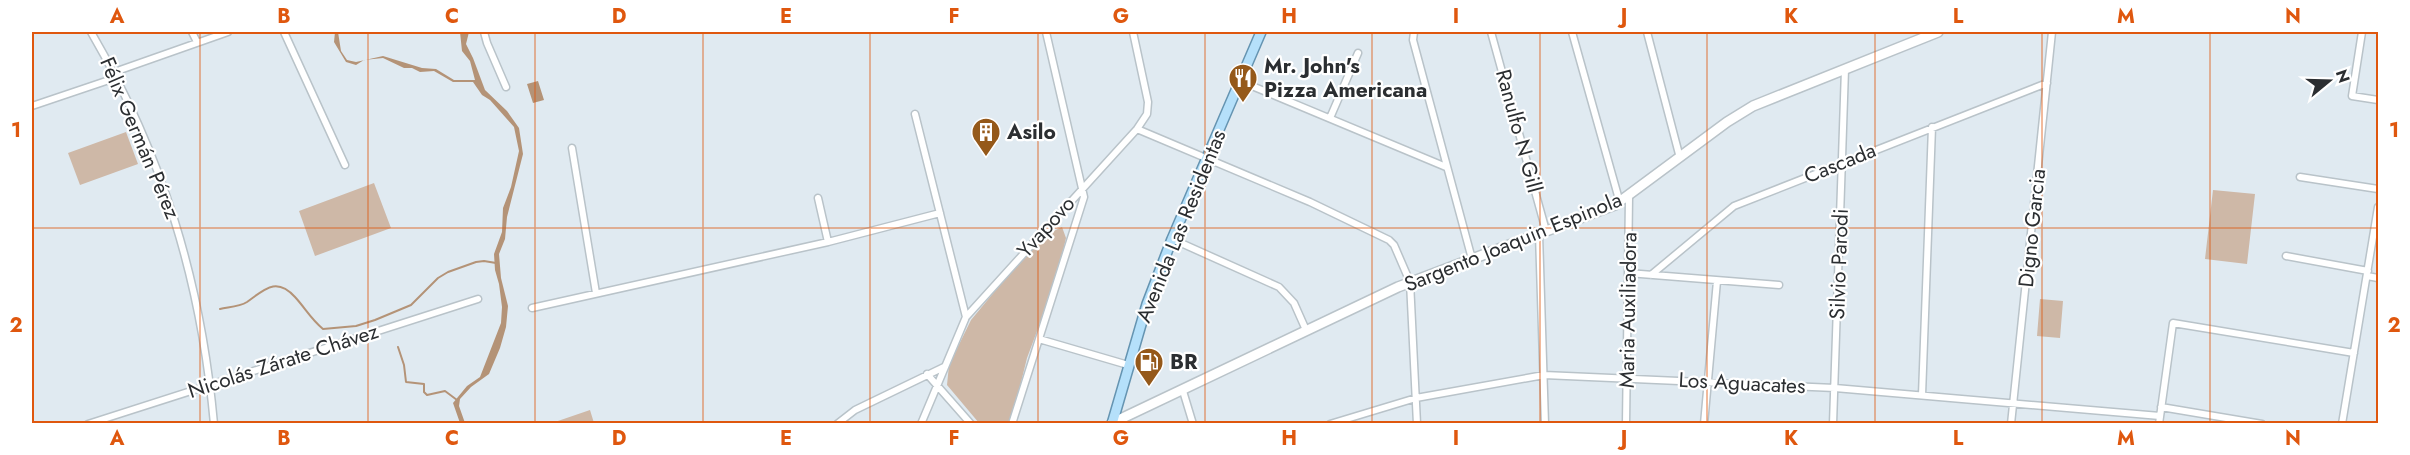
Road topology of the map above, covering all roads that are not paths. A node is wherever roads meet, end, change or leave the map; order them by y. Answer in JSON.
{"nodes":[{"id":1,"x":91,"y":32,"type":"edge"},
{"id":2,"x":192,"y":32,"type":"edge"},
{"id":3,"x":228,"y":32,"type":"edge"},
{"id":4,"x":284,"y":32,"type":"edge"},
{"id":5,"x":484,"y":32,"type":"edge"},
{"id":6,"x":1046,"y":32,"type":"edge"},
{"id":7,"x":1133,"y":32,"type":"edge"},
{"id":8,"x":1261,"y":32,"type":"edge"},
{"id":9,"x":1414,"y":32,"type":"edge"},
{"id":10,"x":1491,"y":32,"type":"edge"},
{"id":11,"x":1572,"y":32,"type":"edge"},
{"id":12,"x":1647,"y":32,"type":"edge"},
{"id":13,"x":1938,"y":32,"type":"edge"},
{"id":14,"x":2052,"y":32,"type":"edge"},
{"id":15,"x":2362,"y":32,"type":"edge"},
{"id":16,"x":197,"y":42,"type":"junction"},
{"id":17,"x":1358,"y":53,"type":"dead end"},
{"id":18,"x":1845,"y":68,"type":"junction"},
{"id":19,"x":118,"y":77,"type":"junction"},
{"id":20,"x":1240,"y":81,"type":"junction"},
{"id":21,"x":2047,"y":83,"type":"junction"},
{"id":22,"x":506,"y":87,"type":"dead end"},
{"id":23,"x":2379,"y":100,"type":"edge"},
{"id":24,"x":32,"y":106,"type":"edge"},
{"id":25,"x":915,"y":114,"type":"dead end"},
{"id":26,"x":1330,"y":118,"type":"junction"},
{"id":27,"x":1932,"y":127,"type":"junction"},
{"id":28,"x":1137,"y":129,"type":"junction"},
{"id":29,"x":572,"y":148,"type":"dead end"},
{"id":30,"x":1680,"y":158,"type":"junction"},
{"id":31,"x":1206,"y":160,"type":"junction"},
{"id":32,"x":1842,"y":162,"type":"junction"},
{"id":33,"x":345,"y":165,"type":"dead end"},
{"id":34,"x":1446,"y":167,"type":"junction"},
{"id":35,"x":2300,"y":177,"type":"dead end"},
{"id":36,"x":1083,"y":187,"type":"junction"},
{"id":37,"x":2379,"y":189,"type":"edge"},
{"id":38,"x":1629,"y":196,"type":"junction"},
{"id":39,"x":818,"y":198,"type":"dead end"},
{"id":40,"x":1620,"y":202,"type":"junction"},
{"id":41,"x":2379,"y":207,"type":"edge"},
{"id":42,"x":940,"y":213,"type":"junction"},
{"id":43,"x":1543,"y":232,"type":"junction"},
{"id":44,"x":1172,"y":239,"type":"junction"},
{"id":45,"x":828,"y":242,"type":"junction"},
{"id":46,"x":2286,"y":256,"type":"dead end"},
{"id":47,"x":1472,"y":259,"type":"junction"},
{"id":48,"x":1628,"y":273,"type":"junction"},
{"id":49,"x":2367,"y":274,"type":"junction"},
{"id":50,"x":1651,"y":275,"type":"junction"},
{"id":51,"x":2379,"y":278,"type":"edge"},
{"id":52,"x":1717,"y":280,"type":"junction"},
{"id":53,"x":1410,"y":282,"type":"junction"},
{"id":54,"x":1779,"y":285,"type":"dead end"},
{"id":55,"x":596,"y":292,"type":"junction"},
{"id":56,"x":478,"y":299,"type":"dead end"},
{"id":57,"x":532,"y":308,"type":"dead end"},
{"id":58,"x":966,"y":317,"type":"junction"},
{"id":59,"x":1306,"y":330,"type":"junction"},
{"id":60,"x":1039,"y":339,"type":"junction"},
{"id":61,"x":2354,"y":353,"type":"junction"},
{"id":62,"x":1128,"y":365,"type":"junction"},
{"id":63,"x":944,"y":366,"type":"junction"},
{"id":64,"x":927,"y":374,"type":"junction"},
{"id":65,"x":1544,"y":375,"type":"junction"},
{"id":66,"x":1627,"y":377,"type":"junction"},
{"id":67,"x":1708,"y":381,"type":"junction"},
{"id":68,"x":210,"y":383,"type":"junction"},
{"id":69,"x":936,"y":384,"type":"junction"},
{"id":70,"x":1835,"y":388,"type":"junction"},
{"id":71,"x":1183,"y":391,"type":"junction"},
{"id":72,"x":1922,"y":395,"type":"junction"},
{"id":73,"x":1416,"y":398,"type":"junction"},
{"id":74,"x":2013,"y":403,"type":"junction"},
{"id":75,"x":2161,"y":407,"type":"junction"},
{"id":76,"x":2160,"y":416,"type":"junction"},
{"id":77,"x":88,"y":423,"type":"edge"},
{"id":78,"x":214,"y":423,"type":"edge"},
{"id":79,"x":837,"y":423,"type":"edge"},
{"id":80,"x":921,"y":423,"type":"edge"},
{"id":81,"x":971,"y":423,"type":"edge"},
{"id":82,"x":1012,"y":423,"type":"edge"},
{"id":83,"x":1112,"y":423,"type":"edge"},
{"id":84,"x":1193,"y":423,"type":"edge"},
{"id":85,"x":1330,"y":423,"type":"edge"},
{"id":86,"x":1418,"y":423,"type":"edge"},
{"id":87,"x":1545,"y":423,"type":"edge"},
{"id":88,"x":1626,"y":423,"type":"edge"},
{"id":89,"x":1704,"y":423,"type":"edge"},
{"id":90,"x":1833,"y":423,"type":"edge"},
{"id":91,"x":2011,"y":423,"type":"edge"},
{"id":92,"x":2159,"y":423,"type":"edge"},
{"id":93,"x":2262,"y":423,"type":"edge"},
{"id":94,"x":2342,"y":423,"type":"edge"}],
"edges":[{"from":1,"to":19,"type":"street","name":"Félix Germán Pérez"},
{"from":2,"to":16,"type":"street"},
{"from":3,"to":16,"type":"street"},
{"from":4,"to":33,"type":"street"},
{"from":5,"to":22,"type":"street"},
{"from":6,"to":36,"type":"street"},
{"from":7,"to":28,"type":"street","name":"Yvapovo"},
{"from":8,"to":20,"type":"main road","name":"Avenida Las Residentas"},
{"from":9,"to":34,"type":"street"},
{"from":10,"to":43,"type":"street","name":"Ranulfo N Gill"},
{"from":11,"to":40,"type":"street"},
{"from":12,"to":30,"type":"street"},
{"from":13,"to":18,"type":"street","name":"Sargento Joaquin Espinola"},
{"from":14,"to":21,"type":"street","name":"Digno Garcia"},
{"from":15,"to":23,"type":"street"},
{"from":16,"to":19,"type":"street"},
{"from":17,"to":26,"type":"street"},
{"from":18,"to":30,"type":"street","name":"Sargento Joaquin Espinola"},
{"from":18,"to":32,"type":"street","name":"Silvio Parodi"},
{"from":19,"to":24,"type":"street"},
{"from":19,"to":68,"type":"street","name":"Félix Germán Pérez"},
{"from":20,"to":26,"type":"street"},
{"from":20,"to":31,"type":"main road","name":"Avenida Las Residentas"},
{"from":21,"to":27,"type":"street","name":"Cascada"},
{"from":21,"to":74,"type":"street","name":"Digno Garcia"},
{"from":25,"to":42,"type":"street"},
{"from":26,"to":34,"type":"street"},
{"from":27,"to":32,"type":"street","name":"Cascada"},
{"from":27,"to":72,"type":"street"},
{"from":28,"to":31,"type":"street"},
{"from":28,"to":36,"type":"street","name":"Yvapovo"},
{"from":29,"to":55,"type":"street"},
{"from":30,"to":38,"type":"street","name":"Sargento Joaquin Espinola"},
{"from":31,"to":44,"type":"main road","name":"Avenida Las Residentas"},
{"from":31,"to":53,"type":"street"},
{"from":32,"to":50,"type":"street","name":"Cascada"},
{"from":32,"to":70,"type":"street","name":"Silvio Parodi"},
{"from":34,"to":47,"type":"street"},
{"from":35,"to":37,"type":"street"},
{"from":36,"to":58,"type":"street","name":"Yvapovo"},
{"from":36,"to":60,"type":"street"},
{"from":38,"to":40,"type":"street","name":"Sargento Joaquin Espinola"},
{"from":38,"to":48,"type":"street","name":"Maria Auxiliadora"},
{"from":39,"to":45,"type":"street"},
{"from":40,"to":43,"type":"street","name":"Sargento Joaquin Espinola"},
{"from":41,"to":49,"type":"street"},
{"from":42,"to":45,"type":"street"},
{"from":42,"to":58,"type":"street"},
{"from":43,"to":47,"type":"street","name":"Sargento Joaquin Espinola"},
{"from":43,"to":65,"type":"street","name":"Ranulfo N Gill"},
{"from":44,"to":59,"type":"street"},
{"from":44,"to":62,"type":"main road","name":"Avenida Las Residentas"},
{"from":45,"to":55,"type":"street"},
{"from":46,"to":49,"type":"street"},
{"from":47,"to":53,"type":"street","name":"Sargento Joaquin Espinola"},
{"from":48,"to":50,"type":"street"},
{"from":48,"to":66,"type":"street","name":"Maria Auxiliadora"},
{"from":49,"to":51,"type":"street"},
{"from":49,"to":61,"type":"street"},
{"from":50,"to":52,"type":"street"},
{"from":52,"to":54,"type":"street"},
{"from":52,"to":67,"type":"street"},
{"from":53,"to":59,"type":"street","name":"Sargento Joaquin Espinola"},
{"from":53,"to":73,"type":"street"},
{"from":55,"to":57,"type":"street"},
{"from":56,"to":68,"type":"street","name":"Nicolás Zárate Chávez"},
{"from":58,"to":63,"type":"street","name":"Yvapovo"},
{"from":59,"to":71,"type":"street","name":"Sargento Joaquin Espinola"},
{"from":60,"to":62,"type":"street"},
{"from":60,"to":82,"type":"street"},
{"from":61,"to":75,"type":"street"},
{"from":61,"to":94,"type":"street"},
{"from":62,"to":83,"type":"main road","name":"Avenida Las Residentas"},
{"from":63,"to":64,"type":"street"},
{"from":63,"to":69,"type":"street","name":"Yvapovo"},
{"from":64,"to":69,"type":"street"},
{"from":64,"to":79,"type":"street"},
{"from":65,"to":66,"type":"street","name":"Los Aguacates"},
{"from":65,"to":73,"type":"street","name":"Los Aguacates"},
{"from":65,"to":87,"type":"street","name":"Ranulfo N Gill"},
{"from":66,"to":67,"type":"street","name":"Los Aguacates"},
{"from":66,"to":88,"type":"street","name":"Maria Auxiliadora"},
{"from":67,"to":70,"type":"street","name":"Los Aguacates"},
{"from":67,"to":89,"type":"street"},
{"from":68,"to":77,"type":"street","name":"Nicolás Zárate Chávez"},
{"from":68,"to":78,"type":"street","name":"Félix Germán Pérez"},
{"from":69,"to":80,"type":"street","name":"Yvapovo"},
{"from":69,"to":81,"type":"street"},
{"from":70,"to":72,"type":"street","name":"Los Aguacates"},
{"from":70,"to":90,"type":"street","name":"Silvio Parodi"},
{"from":71,"to":83,"type":"street","name":"Sargento Joaquin Espinola"},
{"from":71,"to":84,"type":"street"},
{"from":72,"to":74,"type":"street","name":"Los Aguacates"},
{"from":73,"to":85,"type":"street","name":"Los Aguacates"},
{"from":73,"to":86,"type":"street"},
{"from":74,"to":76,"type":"street","name":"Los Aguacates"},
{"from":74,"to":91,"type":"street","name":"Digno Garcia"},
{"from":75,"to":76,"type":"street"},
{"from":75,"to":93,"type":"street"},
{"from":76,"to":92,"type":"street"}]}
